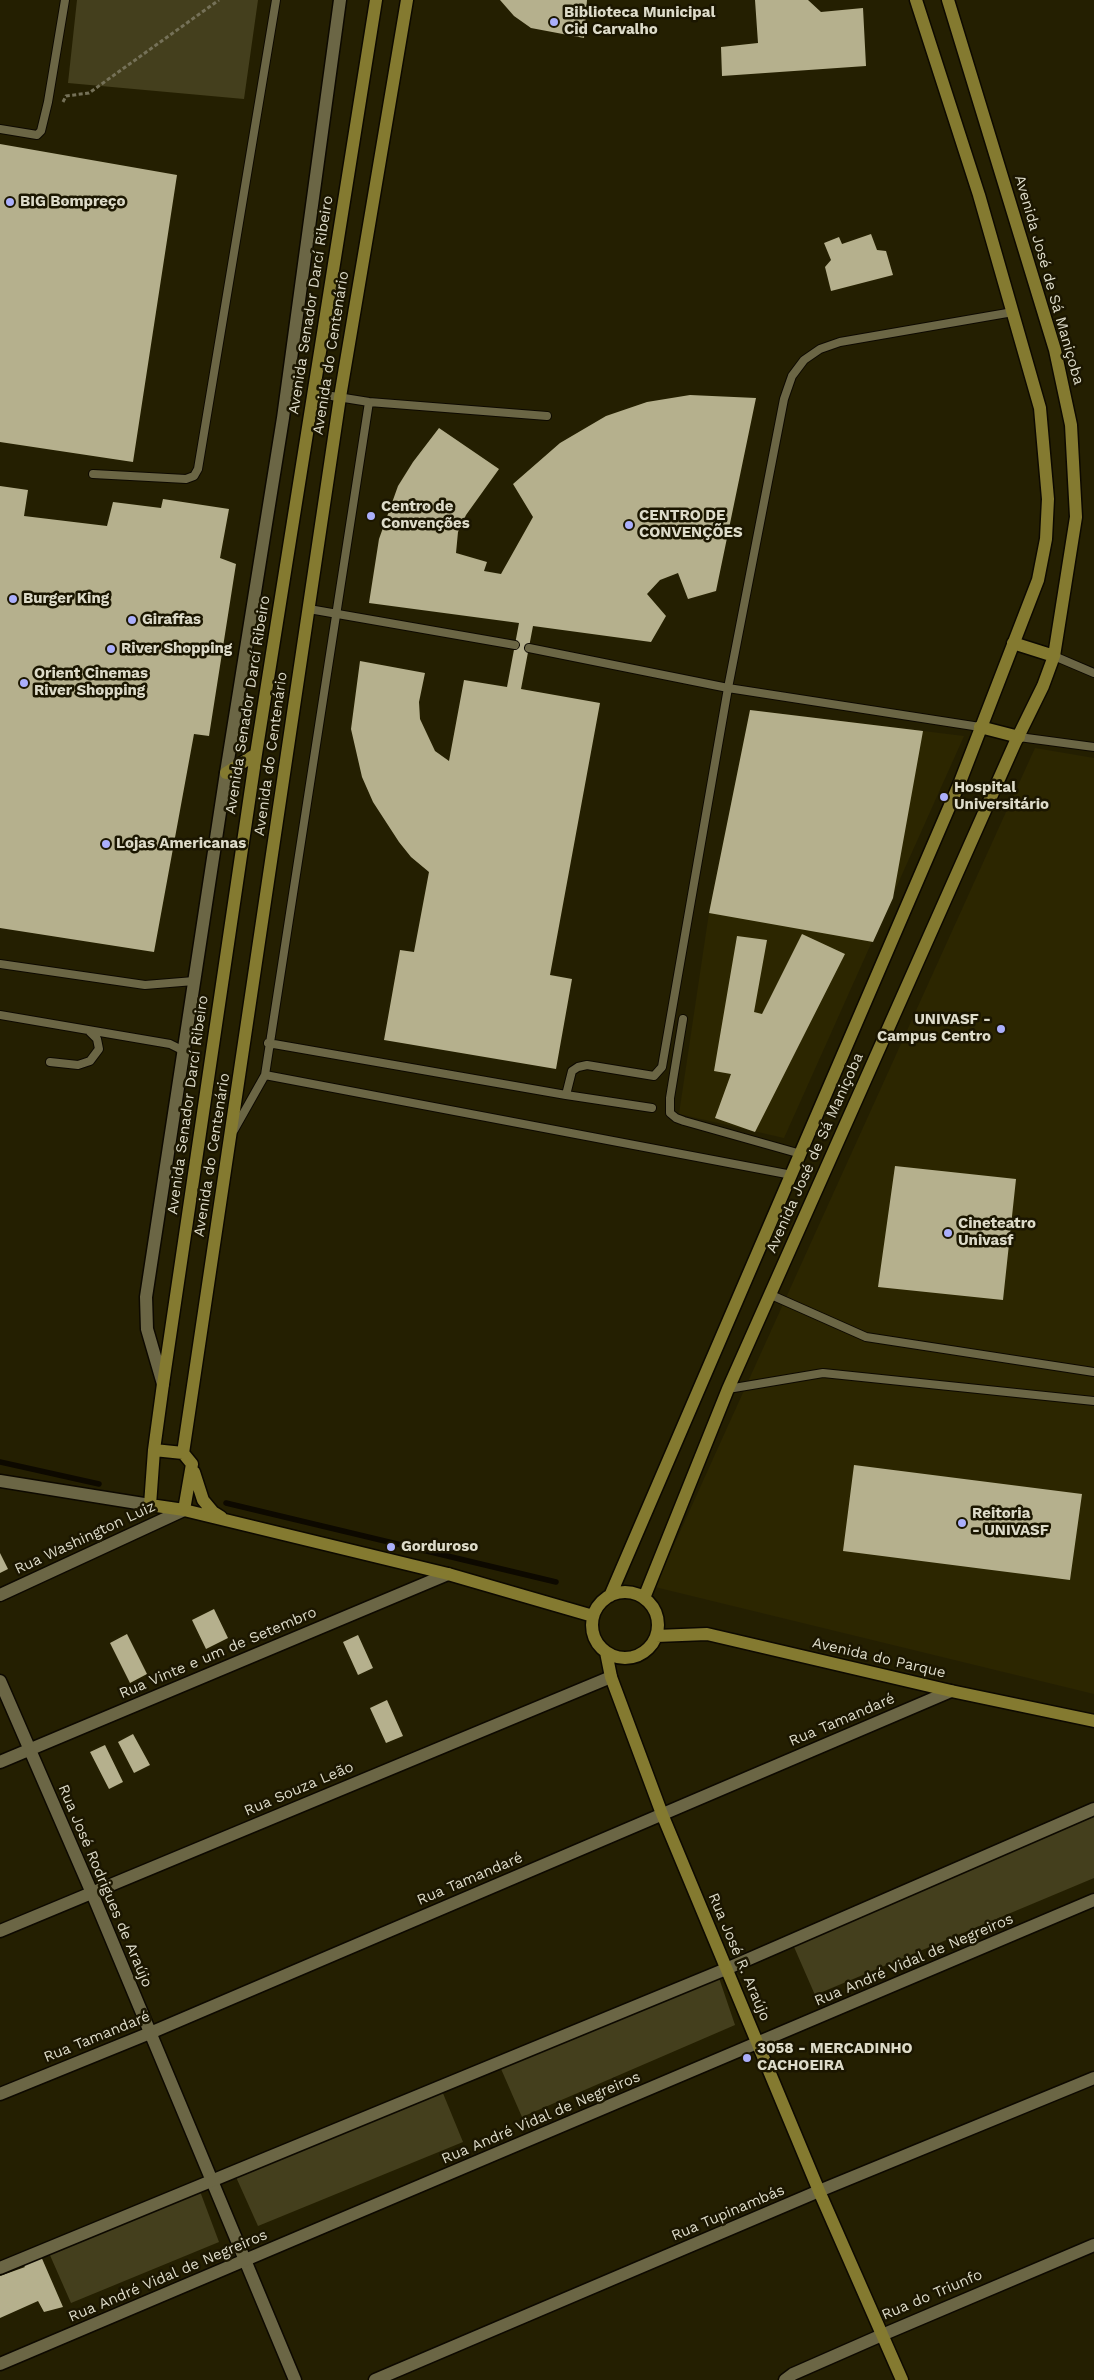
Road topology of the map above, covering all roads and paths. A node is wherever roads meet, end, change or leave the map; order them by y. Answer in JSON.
{"nodes":[{"id":1,"x":65,"y":0,"type":"edge"},
{"id":2,"x":219,"y":0,"type":"edge"},
{"id":3,"x":276,"y":0,"type":"edge"},
{"id":4,"x":340,"y":0,"type":"edge"},
{"id":5,"x":376,"y":0,"type":"edge"},
{"id":6,"x":406,"y":0,"type":"edge"},
{"id":7,"x":916,"y":0,"type":"edge"},
{"id":8,"x":948,"y":0,"type":"edge"},
{"id":9,"x":62,"y":104,"type":"dead end"},
{"id":10,"x":0,"y":129,"type":"edge"},
{"id":11,"x":1013,"y":312,"type":"junction"},
{"id":12,"x":313,"y":393,"type":"junction"},
{"id":13,"x":340,"y":397,"type":"junction"},
{"id":14,"x":369,"y":402,"type":"junction"},
{"id":15,"x":547,"y":416,"type":"dead end"},
{"id":16,"x":94,"y":474,"type":"dead end"},
{"id":17,"x":309,"y":608,"type":"junction"},
{"id":18,"x":335,"y":614,"type":"junction"},
{"id":19,"x":1013,"y":644,"type":"junction"},
{"id":20,"x":515,"y":645,"type":"dead end"},
{"id":21,"x":529,"y":648,"type":"dead end"},
{"id":22,"x":1054,"y":656,"type":"junction"},
{"id":23,"x":1094,"y":673,"type":"edge"},
{"id":24,"x":728,"y":688,"type":"junction"},
{"id":25,"x":980,"y":727,"type":"junction"},
{"id":26,"x":1019,"y":737,"type":"junction"},
{"id":27,"x":1094,"y":747,"type":"edge"},
{"id":28,"x":256,"y":754,"type":"junction"},
{"id":29,"x":226,"y":773,"type":"junction"},
{"id":30,"x":0,"y":964,"type":"edge"},
{"id":31,"x":194,"y":981,"type":"junction"},
{"id":32,"x":0,"y":1015,"type":"edge"},
{"id":33,"x":683,"y":1019,"type":"dead end"},
{"id":34,"x":85,"y":1029,"type":"junction"},
{"id":35,"x":268,"y":1043,"type":"junction"},
{"id":36,"x":184,"y":1054,"type":"junction"},
{"id":37,"x":50,"y":1062,"type":"dead end"},
{"id":38,"x":265,"y":1074,"type":"junction"},
{"id":39,"x":566,"y":1095,"type":"junction"},
{"id":40,"x":652,"y":1108,"type":"dead end"},
{"id":41,"x":232,"y":1134,"type":"junction"},
{"id":42,"x":801,"y":1154,"type":"junction"},
{"id":43,"x":792,"y":1176,"type":"junction"},
{"id":44,"x":769,"y":1294,"type":"junction"},
{"id":45,"x":1094,"y":1372,"type":"edge"},
{"id":46,"x":162,"y":1384,"type":"junction"},
{"id":47,"x":728,"y":1389,"type":"junction"},
{"id":48,"x":1094,"y":1401,"type":"edge"},
{"id":49,"x":154,"y":1450,"type":"junction"},
{"id":50,"x":183,"y":1453,"type":"junction"},
{"id":51,"x":192,"y":1464,"type":"junction"},
{"id":52,"x":0,"y":1481,"type":"edge"},
{"id":53,"x":150,"y":1505,"type":"junction"},
{"id":54,"x":184,"y":1510,"type":"junction"},
{"id":55,"x":230,"y":1521,"type":"junction"},
{"id":56,"x":448,"y":1574,"type":"junction"},
{"id":57,"x":0,"y":1595,"type":"edge"},
{"id":58,"x":610,"y":1596,"type":"junction"},
{"id":59,"x":644,"y":1598,"type":"junction"},
{"id":60,"x":593,"y":1616,"type":"junction"},
{"id":61,"x":656,"y":1636,"type":"junction"},
{"id":62,"x":606,"y":1652,"type":"junction"},
{"id":63,"x":611,"y":1677,"type":"junction"},
{"id":64,"x":0,"y":1681,"type":"edge"},
{"id":65,"x":951,"y":1691,"type":"junction"},
{"id":66,"x":1094,"y":1721,"type":"edge"},
{"id":67,"x":29,"y":1750,"type":"junction"},
{"id":68,"x":0,"y":1762,"type":"edge"},
{"id":69,"x":1094,"y":1809,"type":"edge"},
{"id":70,"x":662,"y":1814,"type":"junction"},
{"id":71,"x":92,"y":1893,"type":"junction"},
{"id":72,"x":1094,"y":1900,"type":"edge"},
{"id":73,"x":0,"y":1931,"type":"edge"},
{"id":74,"x":726,"y":1969,"type":"junction"},
{"id":75,"x":150,"y":2033,"type":"junction"},
{"id":76,"x":758,"y":2044,"type":"junction"},
{"id":77,"x":1094,"y":2078,"type":"edge"},
{"id":78,"x":0,"y":2094,"type":"edge"},
{"id":79,"x":212,"y":2182,"type":"junction"},
{"id":80,"x":819,"y":2191,"type":"junction"},
{"id":81,"x":1094,"y":2245,"type":"edge"},
{"id":82,"x":246,"y":2260,"type":"junction"},
{"id":83,"x":0,"y":2268,"type":"edge"},
{"id":84,"x":882,"y":2334,"type":"junction"},
{"id":85,"x":0,"y":2364,"type":"edge"},
{"id":86,"x":295,"y":2380,"type":"edge"},
{"id":87,"x":375,"y":2380,"type":"edge"},
{"id":88,"x":786,"y":2380,"type":"edge"},
{"id":89,"x":902,"y":2380,"type":"edge"}],
"edges":[{"from":1,"to":10,"type":"lane"},
{"from":2,"to":9,"type":"path"},
{"from":3,"to":16,"type":"lane"},
{"from":4,"to":29,"type":"street"},
{"from":5,"to":12,"type":"main road","name":"Avenida Senador Darcí Ribeiro"},
{"from":6,"to":13,"type":"main road","name":"Avenida do Centenário"},
{"from":7,"to":11,"type":"main road","name":"Avenida José de Sá Maniçoba"},
{"from":8,"to":22,"type":"main road","name":"Avenida José de Sá Maniçoba"},
{"from":11,"to":19,"type":"main road","name":"Avenida José de Sá Maniçoba"},
{"from":11,"to":24,"type":"lane"},
{"from":12,"to":13,"type":"lane"},
{"from":12,"to":28,"type":"main road","name":"Avenida Senador Darcí Ribeiro"},
{"from":13,"to":14,"type":"lane"},
{"from":13,"to":17,"type":"main road","name":"Avenida do Centenário"},
{"from":14,"to":15,"type":"lane"},
{"from":14,"to":18,"type":"lane"},
{"from":17,"to":18,"type":"lane"},
{"from":17,"to":41,"type":"main road","name":"Avenida do Centenário"},
{"from":18,"to":20,"type":"lane"},
{"from":18,"to":35,"type":"lane"},
{"from":19,"to":22,"type":"main road"},
{"from":19,"to":25,"type":"main road","name":"Avenida José de Sá Maniçoba"},
{"from":21,"to":24,"type":"lane"},
{"from":22,"to":23,"type":"lane"},
{"from":22,"to":26,"type":"main road","name":"Avenida José de Sá Maniçoba"},
{"from":24,"to":25,"type":"lane"},
{"from":24,"to":39,"type":"lane"},
{"from":25,"to":26,"type":"main road"},
{"from":25,"to":42,"type":"main road","name":"Avenida José de Sá Maniçoba"},
{"from":26,"to":27,"type":"lane"},
{"from":26,"to":44,"type":"main road","name":"Avenida José de Sá Maniçoba"},
{"from":28,"to":29,"type":"main road"},
{"from":28,"to":46,"type":"main road","name":"Avenida Senador Darcí Ribeiro"},
{"from":29,"to":31,"type":"street"},
{"from":30,"to":31,"type":"lane"},
{"from":31,"to":36,"type":"street"},
{"from":32,"to":34,"type":"lane"},
{"from":33,"to":42,"type":"lane"},
{"from":34,"to":36,"type":"lane"},
{"from":34,"to":37,"type":"lane"},
{"from":35,"to":38,"type":"lane"},
{"from":35,"to":39,"type":"lane"},
{"from":36,"to":46,"type":"street"},
{"from":38,"to":41,"type":"lane"},
{"from":38,"to":43,"type":"lane"},
{"from":39,"to":40,"type":"lane"},
{"from":41,"to":50,"type":"main road","name":"Avenida do Centenário"},
{"from":42,"to":43,"type":"main road","name":"Avenida José de Sá Maniçoba"},
{"from":43,"to":58,"type":"main road","name":"Avenida José de Sá Maniçoba"},
{"from":44,"to":45,"type":"lane"},
{"from":44,"to":47,"type":"main road","name":"Avenida José de Sá Maniçoba"},
{"from":46,"to":49,"type":"main road","name":"Avenida Senador Darcí Ribeiro"},
{"from":47,"to":48,"type":"lane"},
{"from":47,"to":59,"type":"main road","name":"Avenida José de Sá Maniçoba"},
{"from":49,"to":50,"type":"main road"},
{"from":49,"to":53,"type":"main road","name":"Avenida Senador Darcí Ribeiro"},
{"from":50,"to":51,"type":"main road"},
{"from":51,"to":54,"type":"main road"},
{"from":51,"to":55,"type":"main road"},
{"from":52,"to":53,"type":"street"},
{"from":53,"to":54,"type":"main road"},
{"from":54,"to":55,"type":"main road"},
{"from":54,"to":57,"type":"street","name":"Rua Washington Luiz"},
{"from":55,"to":56,"type":"main road"},
{"from":56,"to":60,"type":"main road"},
{"from":56,"to":67,"type":"street","name":"Rua Vinte e um de Setembro"},
{"from":58,"to":59,"type":"main road"},
{"from":58,"to":60,"type":"main road"},
{"from":59,"to":61,"type":"main road"},
{"from":60,"to":62,"type":"main road"},
{"from":61,"to":62,"type":"main road"},
{"from":61,"to":65,"type":"main road","name":"Avenida do Parque"},
{"from":62,"to":63,"type":"main road","name":"Rua José R. Araújo"},
{"from":63,"to":70,"type":"main road","name":"Rua José R. Araújo"},
{"from":63,"to":71,"type":"street","name":"Rua Souza Leão"},
{"from":64,"to":67,"type":"street","name":"Rua José Rodrigues de Araújo"},
{"from":65,"to":66,"type":"main road","name":"Avenida do Parque"},
{"from":65,"to":70,"type":"street","name":"Rua Tamandaré"},
{"from":67,"to":68,"type":"street","name":"Rua Vinte e um de Setembro"},
{"from":67,"to":71,"type":"street","name":"Rua José Rodrigues de Araújo"},
{"from":69,"to":74,"type":"street"},
{"from":70,"to":74,"type":"main road","name":"Rua José R. Araújo"},
{"from":70,"to":75,"type":"street","name":"Rua Tamandaré"},
{"from":71,"to":73,"type":"street","name":"Rua Souza Leão"},
{"from":71,"to":75,"type":"street","name":"Rua José Rodrigues de Araújo"},
{"from":72,"to":76,"type":"street","name":"Rua André Vidal de Negreiros"},
{"from":74,"to":76,"type":"main road","name":"Rua José R. Araújo"},
{"from":74,"to":79,"type":"street"},
{"from":75,"to":78,"type":"street","name":"Rua Tamandaré"},
{"from":75,"to":79,"type":"street","name":"Rua José Rodrigues de Araújo"},
{"from":76,"to":80,"type":"main road","name":"Rua José R. Araújo"},
{"from":76,"to":82,"type":"street","name":"Rua André Vidal de Negreiros"},
{"from":77,"to":80,"type":"street","name":"Rua Tupinambás"},
{"from":79,"to":82,"type":"street","name":"Rua José Rodrigues de Araújo"},
{"from":79,"to":83,"type":"street"},
{"from":80,"to":84,"type":"main road","name":"Rua José R. Araújo"},
{"from":80,"to":87,"type":"street","name":"Rua Tupinambás"},
{"from":81,"to":84,"type":"street","name":"Rua do Triunfo"},
{"from":82,"to":85,"type":"street","name":"Rua André Vidal de Negreiros"},
{"from":82,"to":86,"type":"street","name":"Rua José Rodrigues de Araújo"},
{"from":84,"to":88,"type":"street","name":"Rua do Triunfo"},
{"from":84,"to":89,"type":"main road","name":"Rua José R. Araújo"}]}
